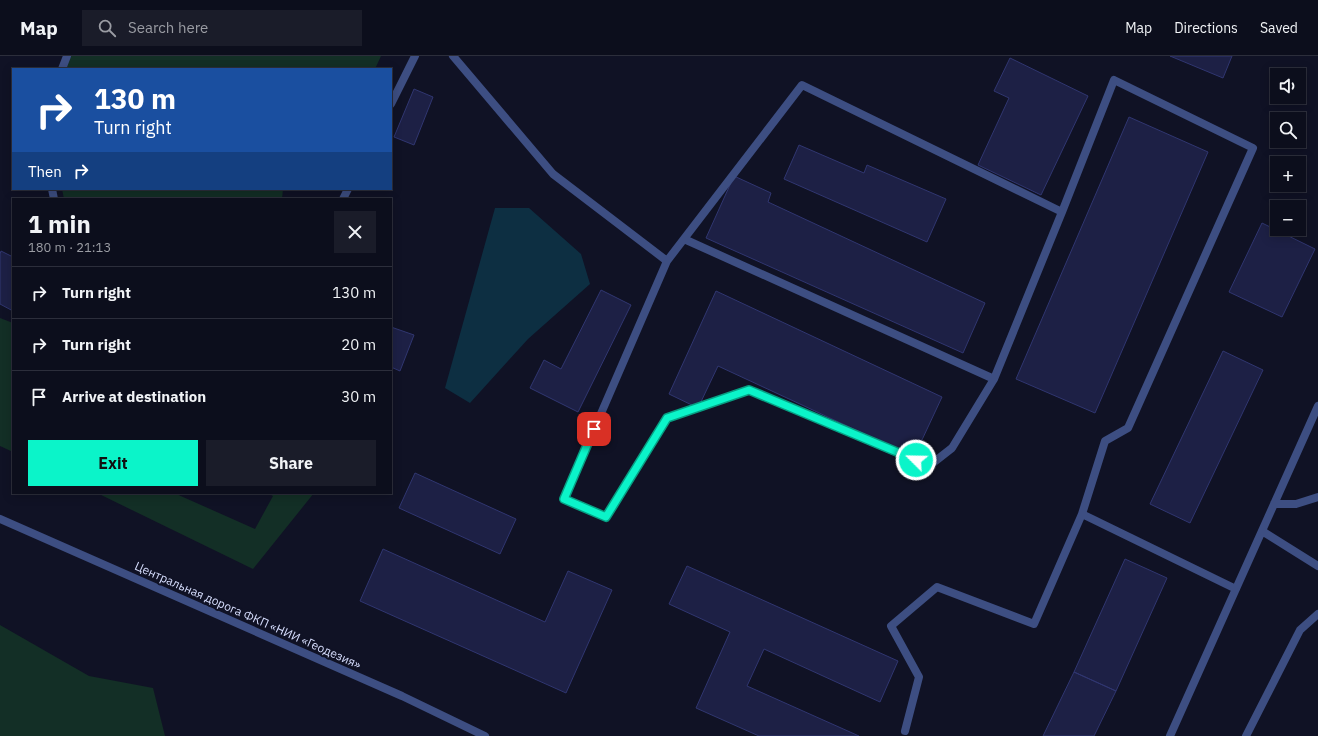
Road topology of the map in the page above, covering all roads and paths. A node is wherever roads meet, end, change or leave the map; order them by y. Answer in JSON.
{"nodes":[{"id":1,"x":67,"y":56,"type":"edge"},
{"id":2,"x":415,"y":56,"type":"edge"},
{"id":3,"x":453,"y":56,"type":"edge"},
{"id":4,"x":62,"y":68,"type":"edge"},
{"id":5,"x":392,"y":102,"type":"edge"},
{"id":6,"x":1062,"y":212,"type":"junction"},
{"id":7,"x":684,"y":239,"type":"junction"},
{"id":8,"x":667,"y":261,"type":"junction"},
{"id":9,"x":994,"y":379,"type":"junction"},
{"id":10,"x":1318,"y":406,"type":"edge"},
{"id":11,"x":1318,"y":497,"type":"edge"},
{"id":12,"x":1274,"y":504,"type":"junction"},
{"id":13,"x":1082,"y":514,"type":"junction"},
{"id":14,"x":0,"y":520,"type":"edge"},
{"id":15,"x":1262,"y":531,"type":"junction"},
{"id":16,"x":1318,"y":566,"type":"edge"},
{"id":17,"x":1236,"y":589,"type":"junction"},
{"id":18,"x":1318,"y":614,"type":"edge"},
{"id":19,"x":905,"y":731,"type":"dead end"},
{"id":20,"x":485,"y":736,"type":"edge"},
{"id":21,"x":1170,"y":736,"type":"edge"},
{"id":22,"x":1246,"y":736,"type":"edge"}],
"edges":[{"from":1,"to":4,"type":"street"},
{"from":2,"to":5,"type":"street"},
{"from":3,"to":8,"type":"street"},
{"from":6,"to":7,"type":"street"},
{"from":6,"to":9,"type":"street"},
{"from":6,"to":13,"type":"street"},
{"from":7,"to":8,"type":"street"},
{"from":7,"to":9,"type":"street"},
{"from":8,"to":9,"type":"street"},
{"from":10,"to":12,"type":"street"},
{"from":11,"to":12,"type":"street"},
{"from":12,"to":15,"type":"street"},
{"from":13,"to":17,"type":"street"},
{"from":13,"to":19,"type":"street"},
{"from":14,"to":20,"type":"street","name":"Центральная дорога ФКП «НИИ «Геодезия»"},
{"from":15,"to":16,"type":"street"},
{"from":15,"to":17,"type":"street"},
{"from":17,"to":21,"type":"street"},
{"from":18,"to":22,"type":"street"}]}
